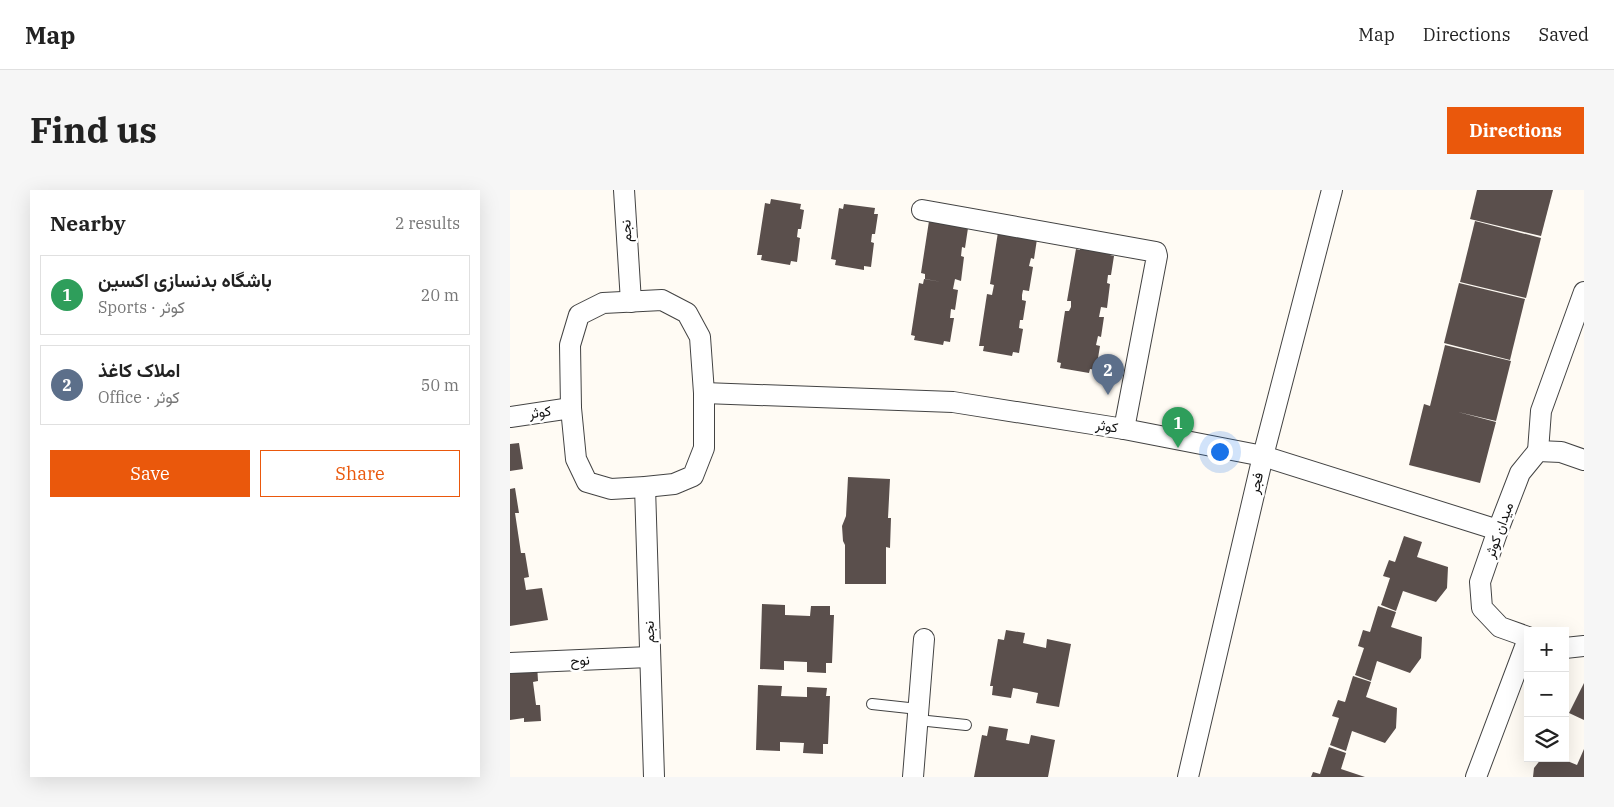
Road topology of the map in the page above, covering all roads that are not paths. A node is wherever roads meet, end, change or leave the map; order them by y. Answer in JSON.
{"nodes":[{"id":1,"x":624,"y":190,"type":"edge"},
{"id":2,"x":1332,"y":190,"type":"edge"},
{"id":3,"x":922,"y":210,"type":"dead end"},
{"id":4,"x":1584,"y":292,"type":"edge"},
{"id":5,"x":631,"y":302,"type":"junction"},
{"id":6,"x":704,"y":393,"type":"junction"},
{"id":7,"x":571,"y":408,"type":"junction"},
{"id":8,"x":510,"y":417,"type":"edge"},
{"id":9,"x":1124,"y":429,"type":"junction"},
{"id":10,"x":1538,"y":451,"type":"junction"},
{"id":11,"x":1263,"y":456,"type":"junction"},
{"id":12,"x":1584,"y":460,"type":"edge"},
{"id":13,"x":645,"y":487,"type":"junction"},
{"id":14,"x":1498,"y":530,"type":"junction"},
{"id":15,"x":1524,"y":636,"type":"edge"},
{"id":16,"x":924,"y":639,"type":"dead end"},
{"id":17,"x":1584,"y":646,"type":"edge"},
{"id":18,"x":1569,"y":648,"type":"edge"},
{"id":19,"x":1524,"y":649,"type":"edge"},
{"id":20,"x":649,"y":657,"type":"junction"},
{"id":21,"x":510,"y":663,"type":"edge"},
{"id":22,"x":872,"y":704,"type":"dead end"},
{"id":23,"x":918,"y":715,"type":"junction"},
{"id":24,"x":966,"y":725,"type":"dead end"},
{"id":25,"x":654,"y":777,"type":"edge"},
{"id":26,"x":913,"y":777,"type":"edge"},
{"id":27,"x":1188,"y":777,"type":"edge"},
{"id":28,"x":1476,"y":777,"type":"edge"}],
"edges":[{"from":1,"to":5,"type":"street","name":"نجم"},
{"from":2,"to":11,"type":"street","name":"فجر"},
{"from":3,"to":9,"type":"street"},
{"from":4,"to":10,"type":"street"},
{"from":5,"to":6,"type":"street"},
{"from":5,"to":7,"type":"street"},
{"from":6,"to":9,"type":"street","name":"کوثر"},
{"from":6,"to":13,"type":"street"},
{"from":7,"to":8,"type":"street","name":"کوثر"},
{"from":7,"to":13,"type":"street"},
{"from":9,"to":11,"type":"street","name":"کوثر"},
{"from":10,"to":12,"type":"street"},
{"from":10,"to":14,"type":"street","name":"میدان کوثر"},
{"from":11,"to":14,"type":"street","name":"کوثر"},
{"from":11,"to":27,"type":"street","name":"فجر"},
{"from":13,"to":20,"type":"street","name":"نجم"},
{"from":14,"to":15,"type":"street","name":"میدان کوثر"},
{"from":16,"to":23,"type":"street"},
{"from":17,"to":18,"type":"street"},
{"from":19,"to":28,"type":"street"},
{"from":20,"to":21,"type":"street","name":"نوح"},
{"from":20,"to":25,"type":"street","name":"نجم"},
{"from":22,"to":23,"type":"lane"},
{"from":23,"to":24,"type":"lane"},
{"from":23,"to":26,"type":"street"}]}
